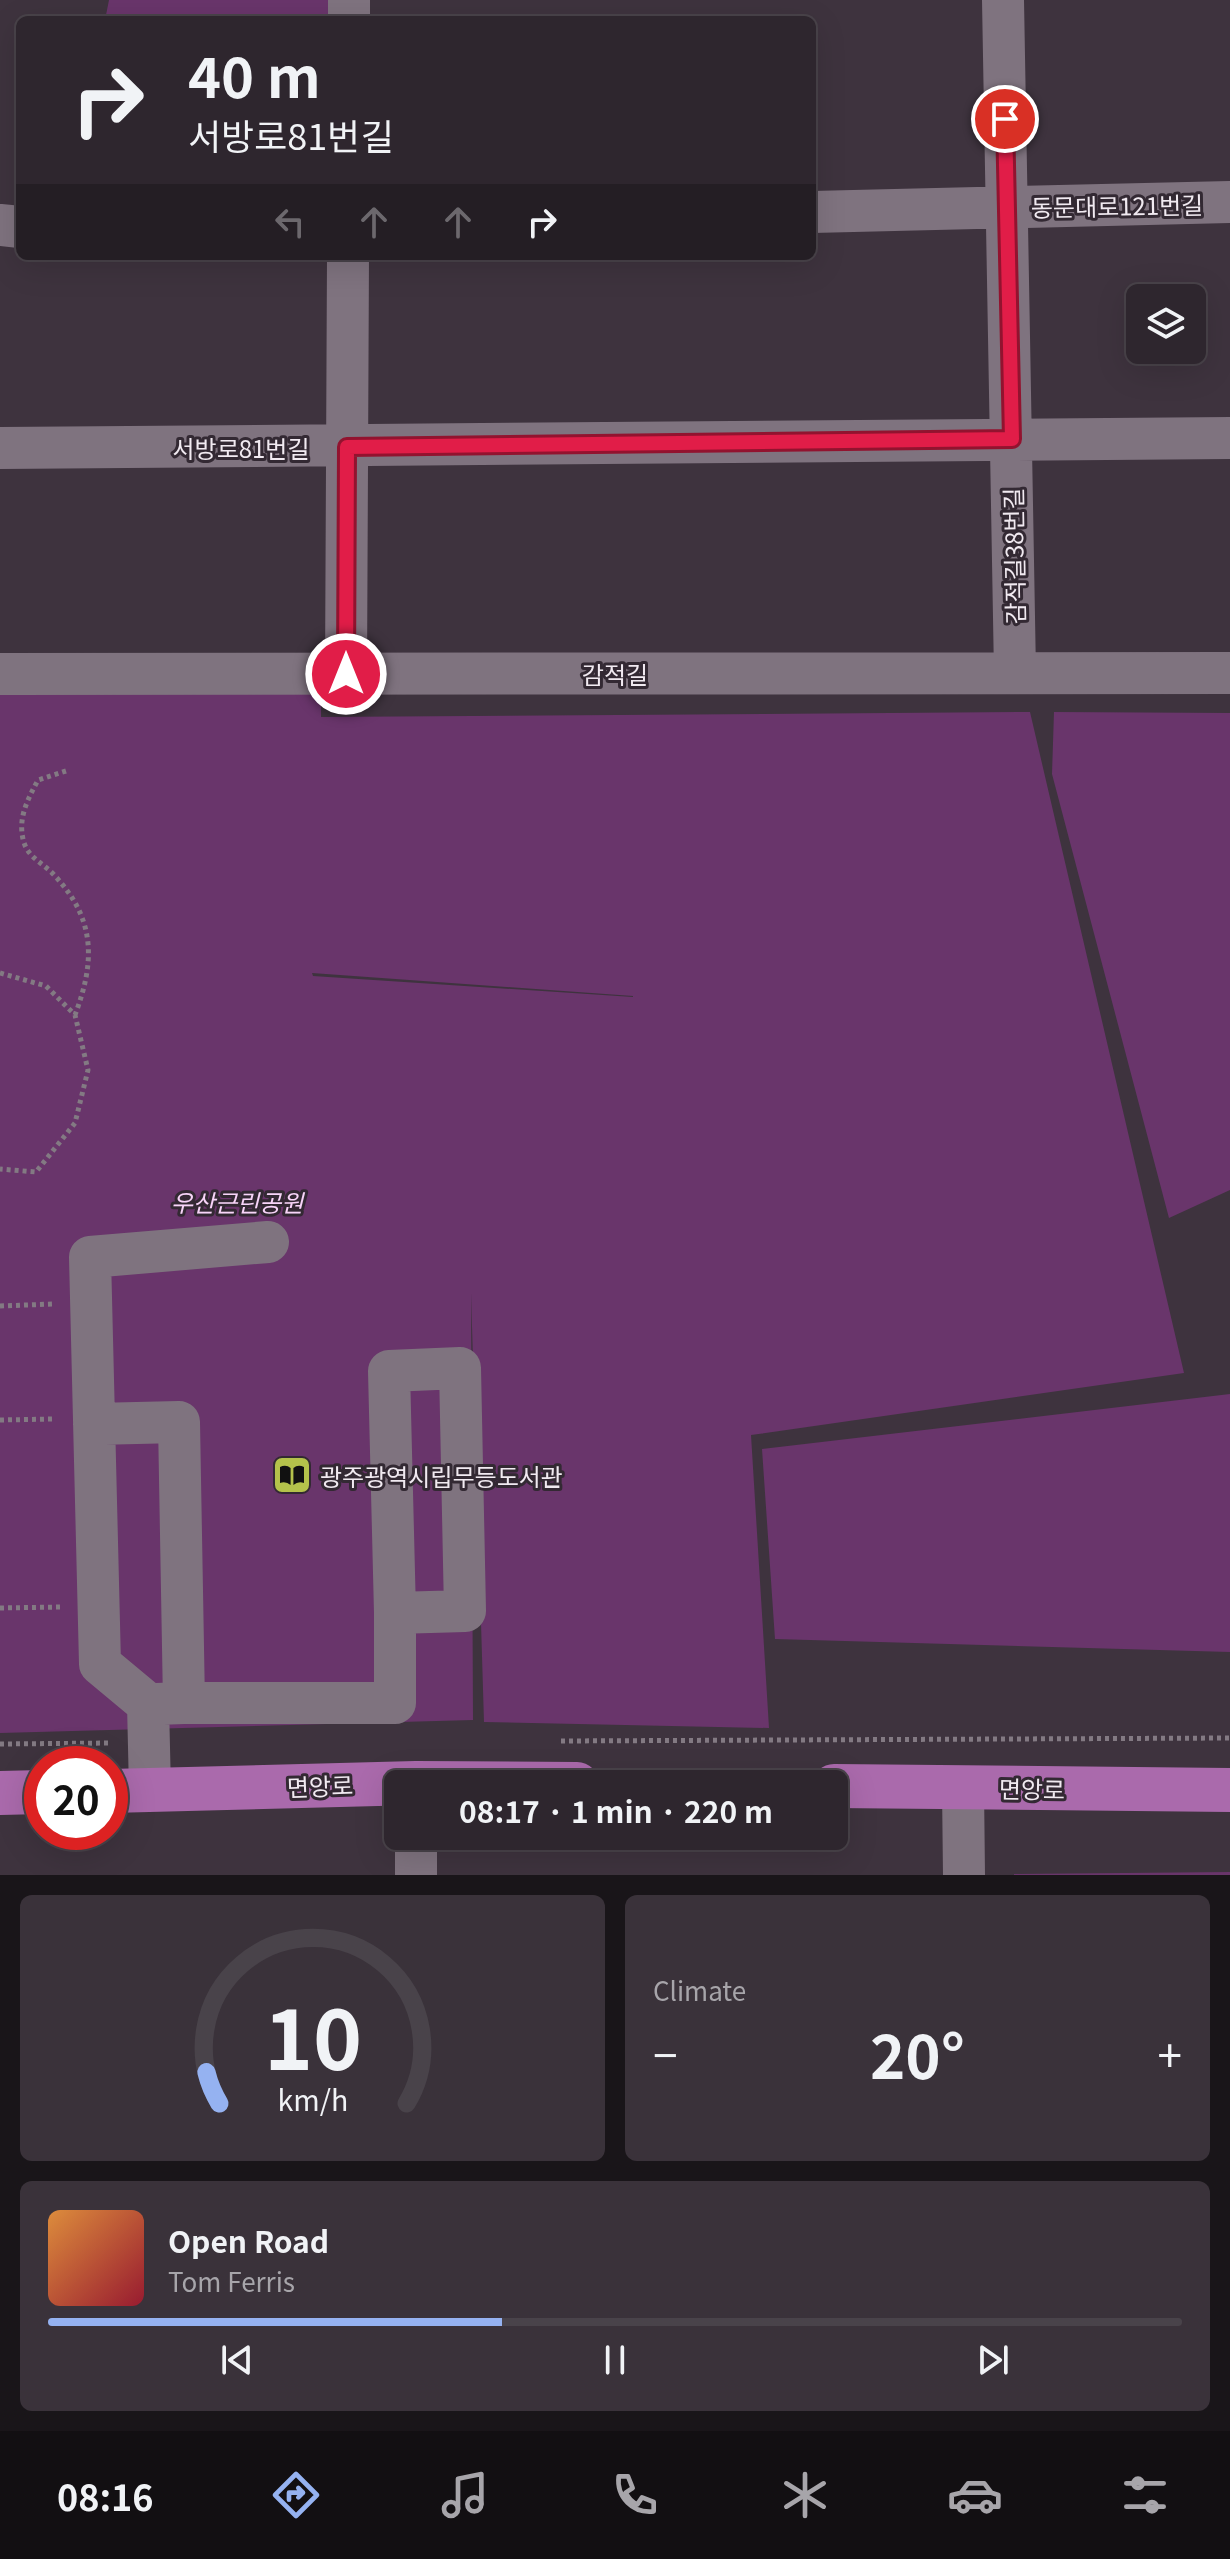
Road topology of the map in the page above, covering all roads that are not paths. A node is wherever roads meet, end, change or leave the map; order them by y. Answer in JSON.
{"nodes":[{"id":1,"x":1003,"y":0,"type":"edge"},
{"id":2,"x":1230,"y":202,"type":"edge"},
{"id":3,"x":1007,"y":207,"type":"junction"},
{"id":4,"x":816,"y":212,"type":"edge"},
{"id":5,"x":348,"y":260,"type":"edge"},
{"id":6,"x":1230,"y":438,"type":"edge"},
{"id":7,"x":1012,"y":439,"type":"junction"},
{"id":8,"x":347,"y":447,"type":"junction"},
{"id":9,"x":0,"y":448,"type":"edge"},
{"id":10,"x":1015,"y":673,"type":"junction"},
{"id":11,"x":1230,"y":673,"type":"edge"},
{"id":12,"x":0,"y":674,"type":"edge"},
{"id":13,"x":346,"y":674,"type":"junction"},
{"id":14,"x":268,"y":1242,"type":"dead end"},
{"id":15,"x":74,"y":1421,"type":"junction"},
{"id":16,"x":395,"y":1613,"type":"junction"},
{"id":17,"x":160,"y":1717,"type":"junction"},
{"id":18,"x":384,"y":1784,"type":"edge"},
{"id":19,"x":848,"y":1786,"type":"edge"},
{"id":20,"x":963,"y":1787,"type":"junction"},
{"id":21,"x":130,"y":1790,"type":"edge"},
{"id":22,"x":1230,"y":1790,"type":"edge"},
{"id":23,"x":24,"y":1792,"type":"edge"},
{"id":24,"x":0,"y":1793,"type":"edge"},
{"id":25,"x":416,"y":1850,"type":"edge"},
{"id":26,"x":416,"y":1875,"type":"edge"},
{"id":27,"x":964,"y":1875,"type":"edge"}],
"edges":[{"from":1,"to":3,"type":"street","name":"감적길38번길"},
{"from":2,"to":3,"type":"street","name":"동문대로121번길"},
{"from":3,"to":4,"type":"street","name":"동문대로121번길"},
{"from":3,"to":7,"type":"street","name":"감적길38번길"},
{"from":5,"to":8,"type":"street"},
{"from":6,"to":7,"type":"street"},
{"from":7,"to":8,"type":"street","name":"서방로81번길"},
{"from":7,"to":10,"type":"street","name":"감적길38번길"},
{"from":8,"to":9,"type":"street","name":"서방로81번길"},
{"from":8,"to":13,"type":"street"},
{"from":10,"to":11,"type":"street","name":"감적길"},
{"from":10,"to":13,"type":"street","name":"감적길"},
{"from":12,"to":13,"type":"street","name":"감적길"},
{"from":14,"to":15,"type":"street"},
{"from":15,"to":17,"type":"street"},
{"from":15,"to":17,"type":"street"},
{"from":16,"to":16,"type":"street"},
{"from":16,"to":17,"type":"street"},
{"from":17,"to":21,"type":"street"},
{"from":18,"to":21,"type":"main road","name":"면앙로"},
{"from":19,"to":20,"type":"main road","name":"면앙로"},
{"from":20,"to":22,"type":"main road","name":"면앙로"},
{"from":20,"to":27,"type":"street"},
{"from":23,"to":24,"type":"main road"},
{"from":25,"to":26,"type":"street"}]}
